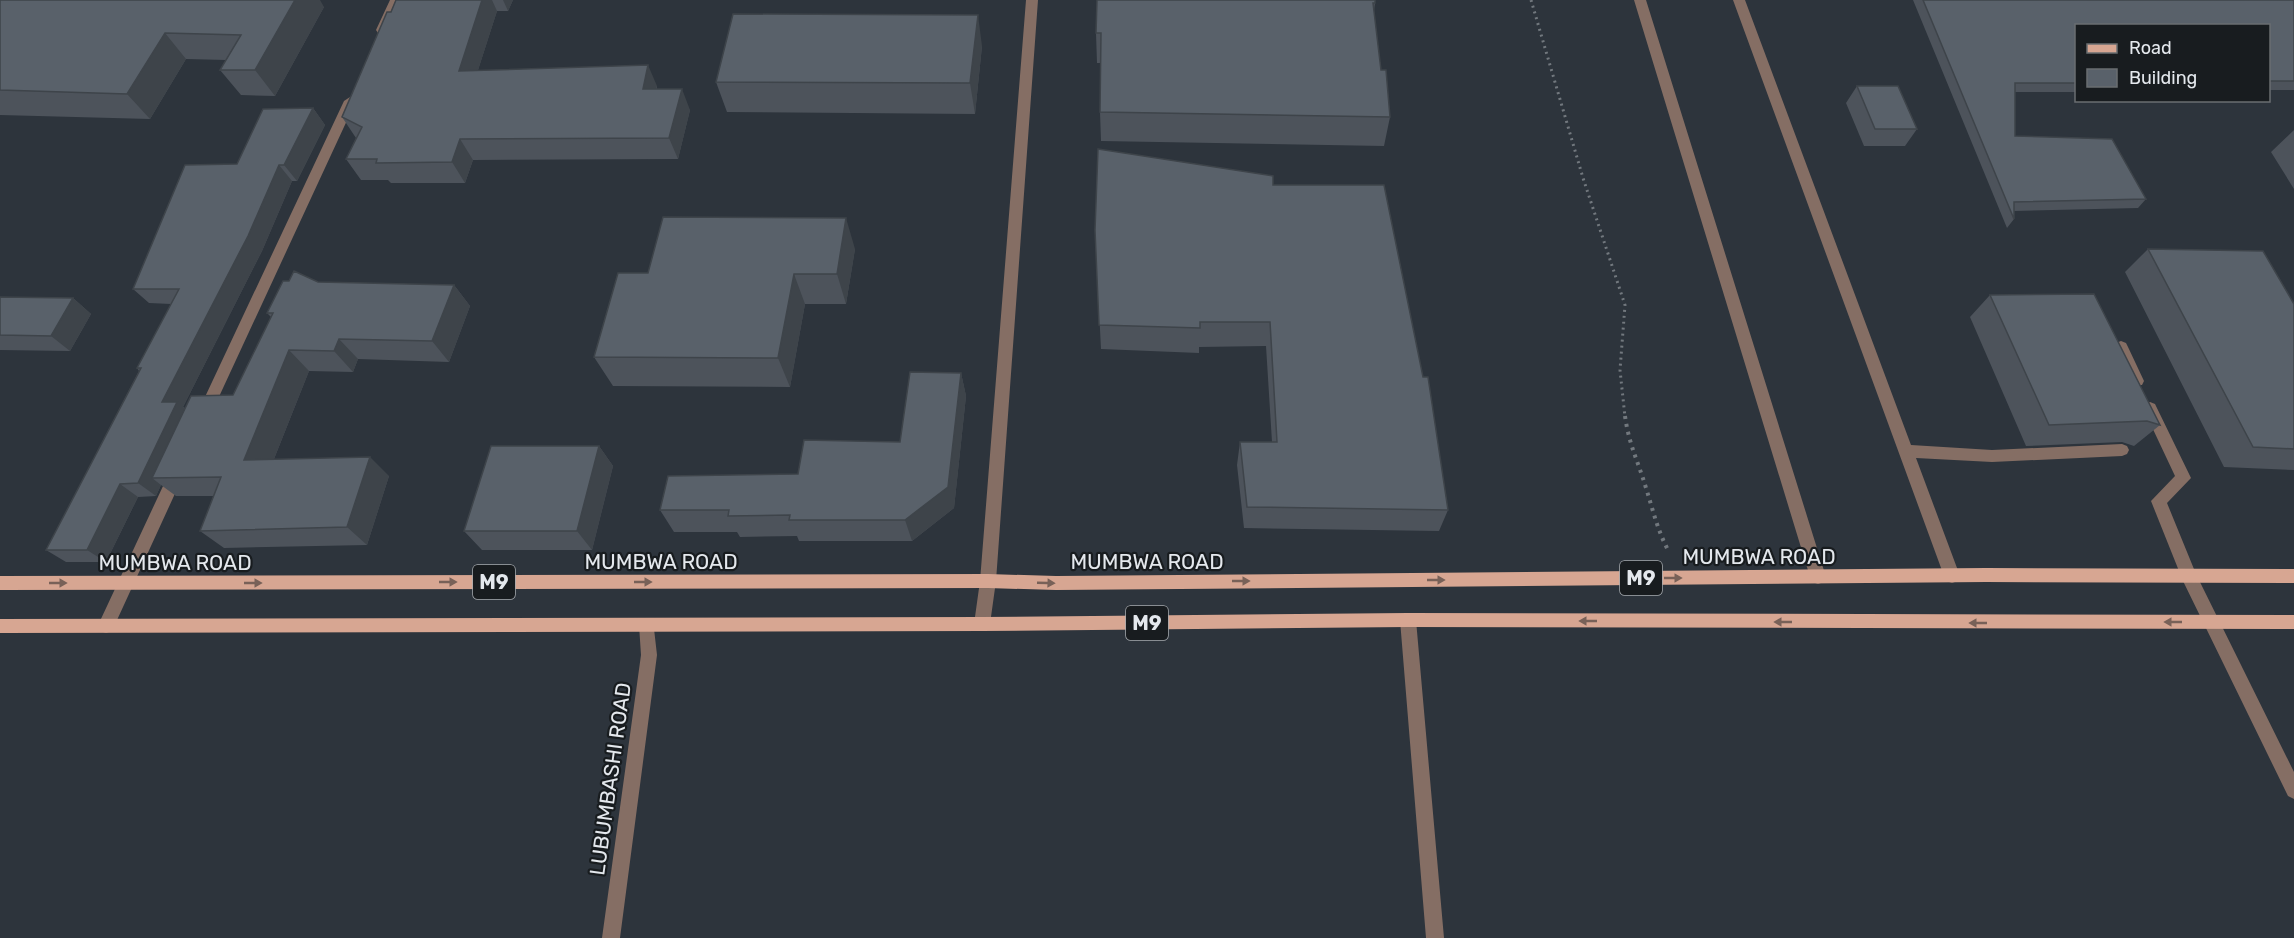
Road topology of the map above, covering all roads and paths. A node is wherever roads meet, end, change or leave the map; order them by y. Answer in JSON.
{"nodes":[{"id":1,"x":396,"y":0,"type":"edge"},
{"id":2,"x":1032,"y":0,"type":"edge"},
{"id":3,"x":1531,"y":0,"type":"edge"},
{"id":4,"x":1640,"y":0,"type":"edge"},
{"id":5,"x":1739,"y":0,"type":"edge"},
{"id":6,"x":377,"y":42,"type":"edge"},
{"id":7,"x":358,"y":84,"type":"edge"},
{"id":8,"x":2121,"y":346,"type":"edge"},
{"id":9,"x":200,"y":424,"type":"edge"},
{"id":10,"x":2122,"y":450,"type":"edge"},
{"id":11,"x":1906,"y":451,"type":"junction"},
{"id":12,"x":180,"y":466,"type":"edge"},
{"id":13,"x":1952,"y":576,"type":"junction"},
{"id":14,"x":2189,"y":576,"type":"junction"},
{"id":15,"x":2294,"y":576,"type":"edge"},
{"id":16,"x":1818,"y":577,"type":"junction"},
{"id":17,"x":1683,"y":578,"type":"junction"},
{"id":18,"x":988,"y":581,"type":"junction"},
{"id":19,"x":0,"y":583,"type":"edge"},
{"id":20,"x":125,"y":583,"type":"junction"},
{"id":21,"x":1408,"y":620,"type":"junction"},
{"id":22,"x":2213,"y":622,"type":"junction"},
{"id":23,"x":2294,"y":622,"type":"edge"},
{"id":24,"x":982,"y":624,"type":"junction"},
{"id":25,"x":647,"y":625,"type":"junction"},
{"id":26,"x":0,"y":626,"type":"edge"},
{"id":27,"x":106,"y":626,"type":"junction"},
{"id":28,"x":2294,"y":790,"type":"edge"},
{"id":29,"x":611,"y":938,"type":"edge"},
{"id":30,"x":1435,"y":938,"type":"edge"}],
"edges":[{"from":1,"to":6,"type":"street"},
{"from":2,"to":18,"type":"street"},
{"from":3,"to":17,"type":"path"},
{"from":4,"to":16,"type":"street"},
{"from":5,"to":11,"type":"street"},
{"from":7,"to":9,"type":"street"},
{"from":8,"to":14,"type":"street"},
{"from":10,"to":11,"type":"street"},
{"from":11,"to":13,"type":"street"},
{"from":12,"to":20,"type":"street"},
{"from":13,"to":14,"type":"main road","name":"MUMBWA ROAD","number":"M9"},
{"from":13,"to":16,"type":"main road","name":"MUMBWA ROAD","number":"M9"},
{"from":14,"to":15,"type":"main road","name":"MUMBWA ROAD","number":"M9"},
{"from":14,"to":22,"type":"street"},
{"from":16,"to":17,"type":"main road","name":"MUMBWA ROAD","number":"M9"},
{"from":18,"to":17,"type":"main road","name":"MUMBWA ROAD","number":"M9","one_way":true},
{"from":20,"to":18,"type":"main road","name":"MUMBWA ROAD","number":"M9","one_way":true},
{"from":18,"to":24,"type":"street"},
{"from":19,"to":20,"type":"main road","name":"MUMBWA ROAD","number":"M9","one_way":true},
{"from":20,"to":27,"type":"street"},
{"from":22,"to":21,"type":"main road","number":"M9","one_way":true},
{"from":21,"to":24,"type":"main road","number":"M9"},
{"from":21,"to":30,"type":"street"},
{"from":22,"to":23,"type":"main road","number":"M9"},
{"from":22,"to":28,"type":"street"},
{"from":24,"to":25,"type":"main road","number":"M9"},
{"from":25,"to":27,"type":"main road","number":"M9"},
{"from":25,"to":29,"type":"street","name":"LUBUMBASHI ROAD"},
{"from":26,"to":27,"type":"main road","number":"M9"}]}
